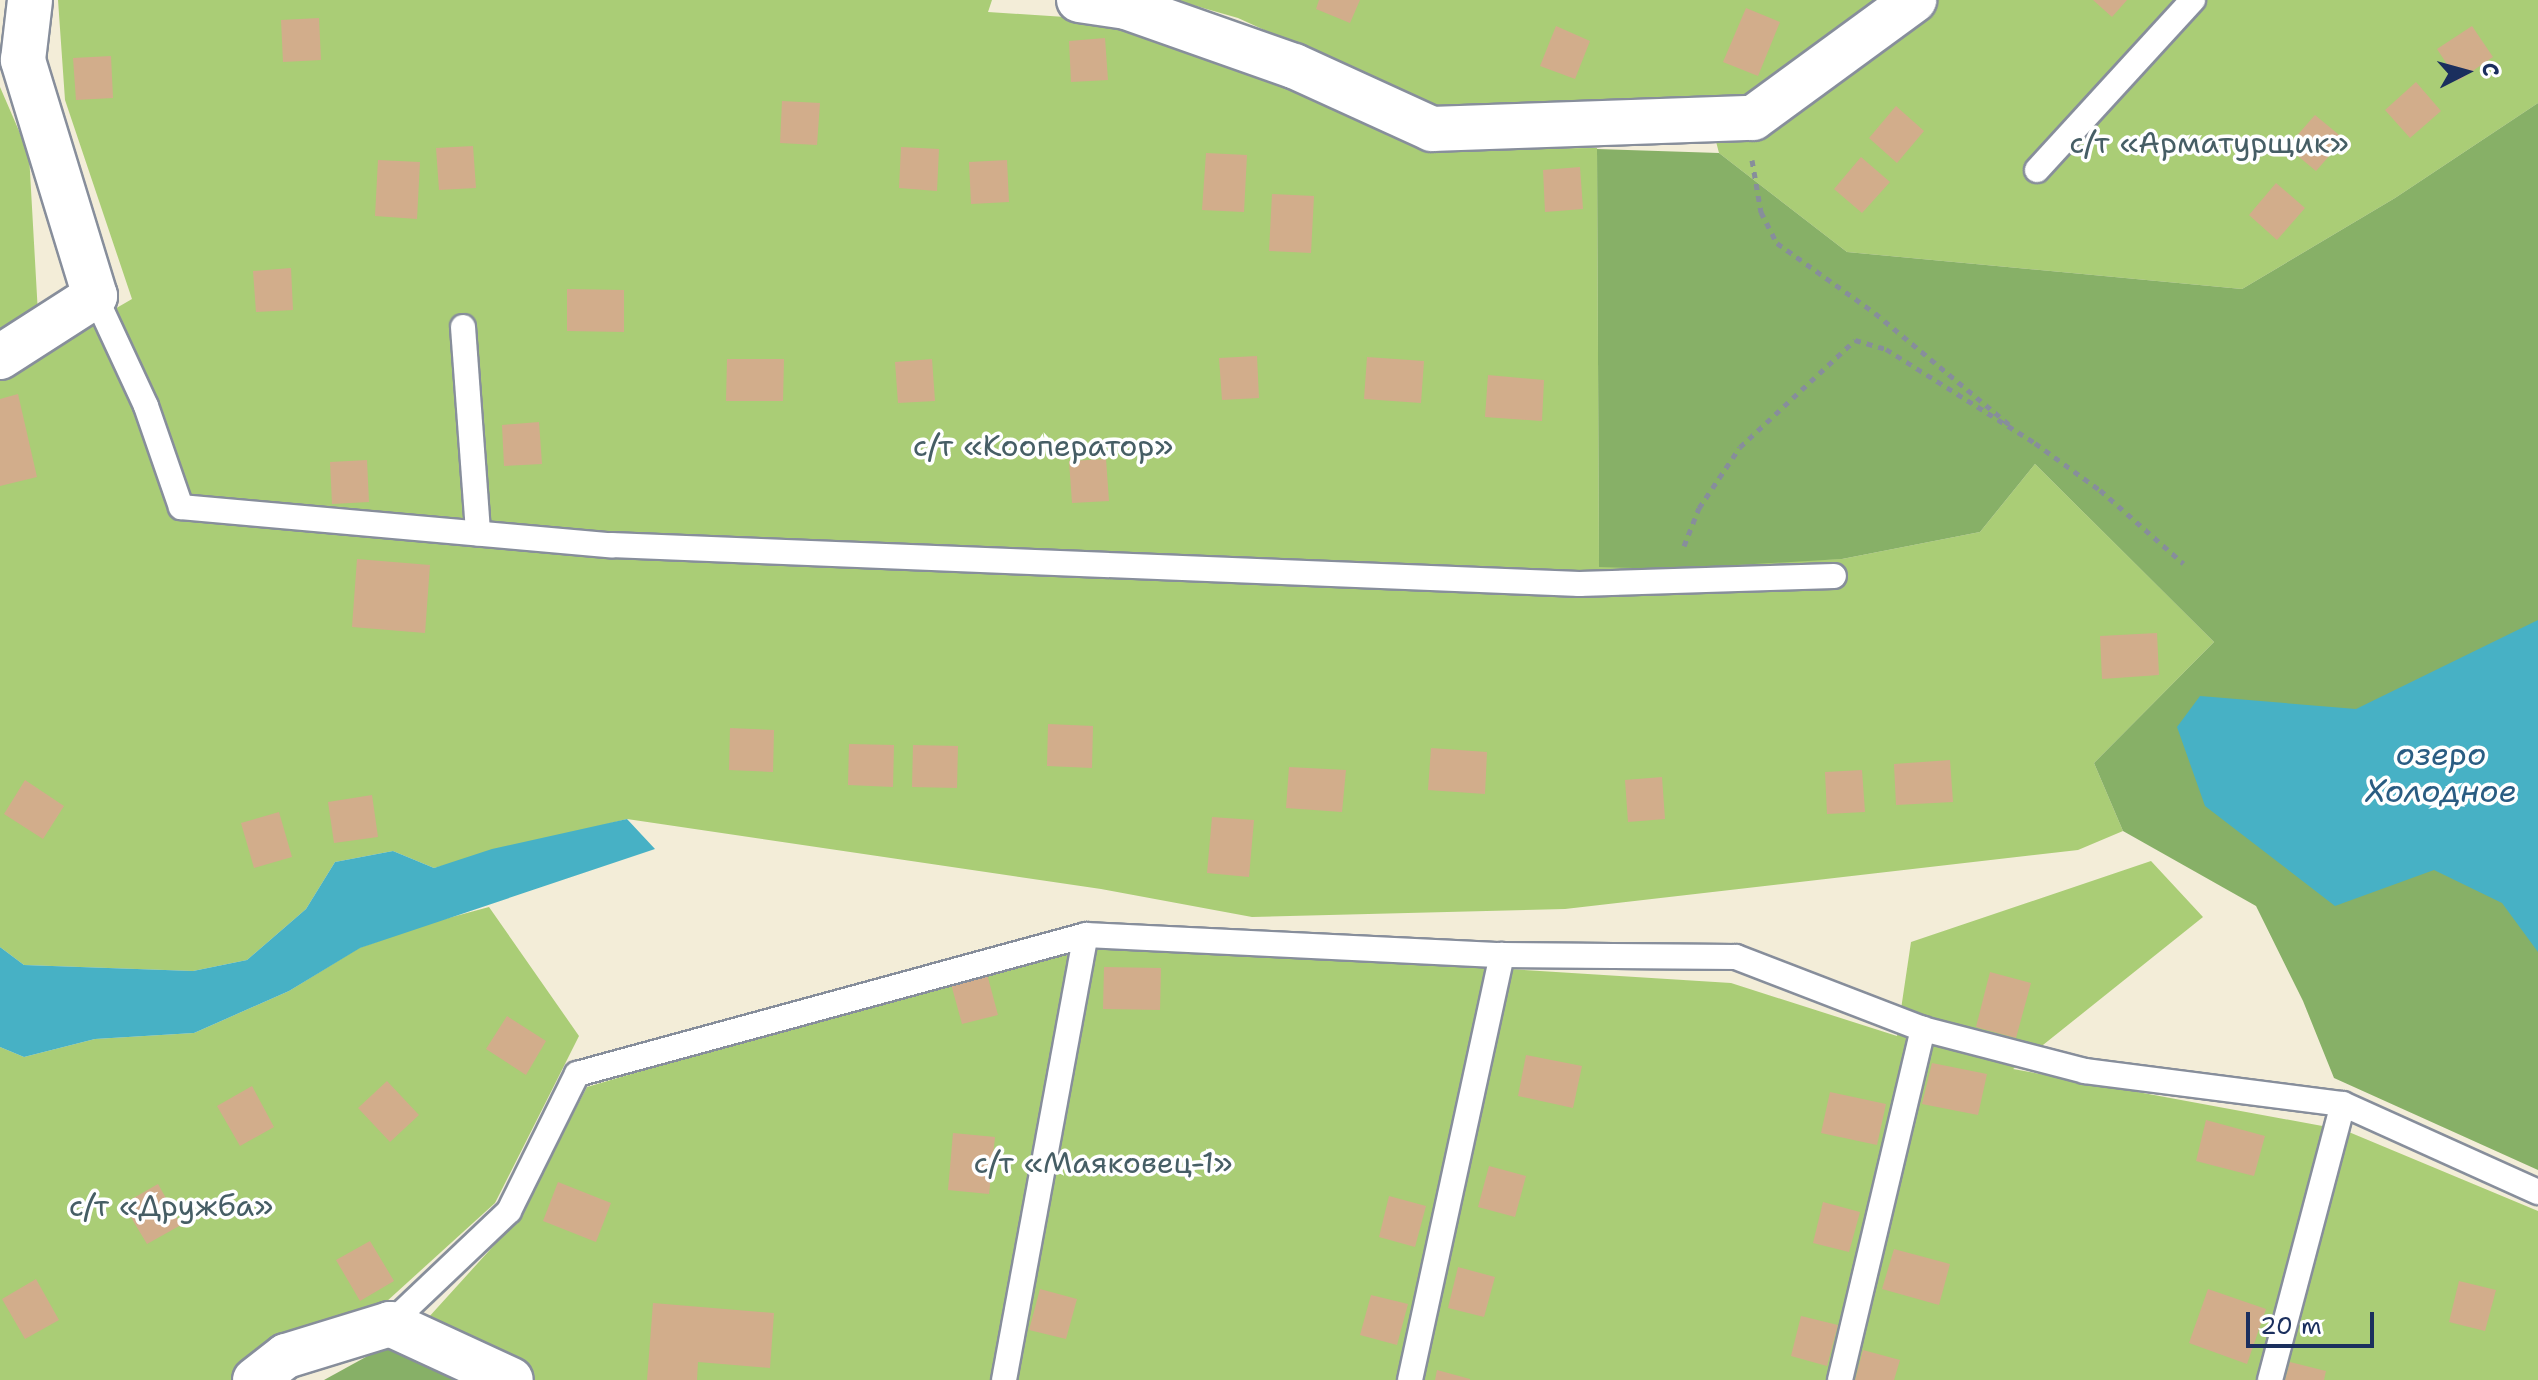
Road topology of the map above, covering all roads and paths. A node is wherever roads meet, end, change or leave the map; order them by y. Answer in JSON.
{"nodes":[{"id":1,"x":30,"y":0,"type":"edge"},
{"id":2,"x":1079,"y":0,"type":"edge"},
{"id":3,"x":1914,"y":0,"type":"edge"},
{"id":4,"x":2193,"y":0,"type":"edge"},
{"id":5,"x":12,"y":62,"type":"edge"},
{"id":6,"x":1746,"y":118,"type":"junction"},
{"id":7,"x":2037,"y":170,"type":"dead end"},
{"id":8,"x":95,"y":296,"type":"junction"},
{"id":9,"x":463,"y":327,"type":"dead end"},
{"id":10,"x":0,"y":357,"type":"edge"},
{"id":11,"x":2024,"y":437,"type":"junction"},
{"id":12,"x":478,"y":533,"type":"junction"},
{"id":13,"x":2183,"y":563,"type":"dead end"},
{"id":14,"x":1834,"y":576,"type":"dead end"},
{"id":15,"x":1671,"y":581,"type":"junction"},
{"id":16,"x":1086,"y":935,"type":"junction"},
{"id":17,"x":1502,"y":955,"type":"junction"},
{"id":18,"x":1923,"y":1029,"type":"junction"},
{"id":19,"x":2343,"y":1104,"type":"junction"},
{"id":20,"x":2538,"y":1192,"type":"edge"},
{"id":21,"x":390,"y":1324,"type":"junction"},
{"id":22,"x":255,"y":1380,"type":"edge"},
{"id":23,"x":511,"y":1380,"type":"edge"},
{"id":24,"x":1004,"y":1380,"type":"edge"},
{"id":25,"x":1410,"y":1380,"type":"edge"},
{"id":26,"x":1840,"y":1380,"type":"edge"},
{"id":27,"x":2270,"y":1380,"type":"edge"}],
"edges":[{"from":1,"to":5,"type":"street"},
{"from":2,"to":6,"type":"street"},
{"from":3,"to":6,"type":"street"},
{"from":4,"to":7,"type":"lane"},
{"from":5,"to":8,"type":"street"},
{"from":6,"to":11,"type":"path"},
{"from":8,"to":10,"type":"street"},
{"from":8,"to":12,"type":"lane"},
{"from":9,"to":12,"type":"lane"},
{"from":11,"to":13,"type":"path"},
{"from":11,"to":15,"type":"path"},
{"from":12,"to":15,"type":"lane"},
{"from":14,"to":15,"type":"lane"},
{"from":16,"to":17,"type":"lane"},
{"from":16,"to":21,"type":"lane"},
{"from":16,"to":24,"type":"lane"},
{"from":17,"to":18,"type":"lane"},
{"from":17,"to":25,"type":"lane"},
{"from":18,"to":19,"type":"lane"},
{"from":18,"to":26,"type":"lane"},
{"from":19,"to":20,"type":"lane"},
{"from":19,"to":27,"type":"lane"},
{"from":21,"to":22,"type":"street"},
{"from":21,"to":23,"type":"street"}]}
